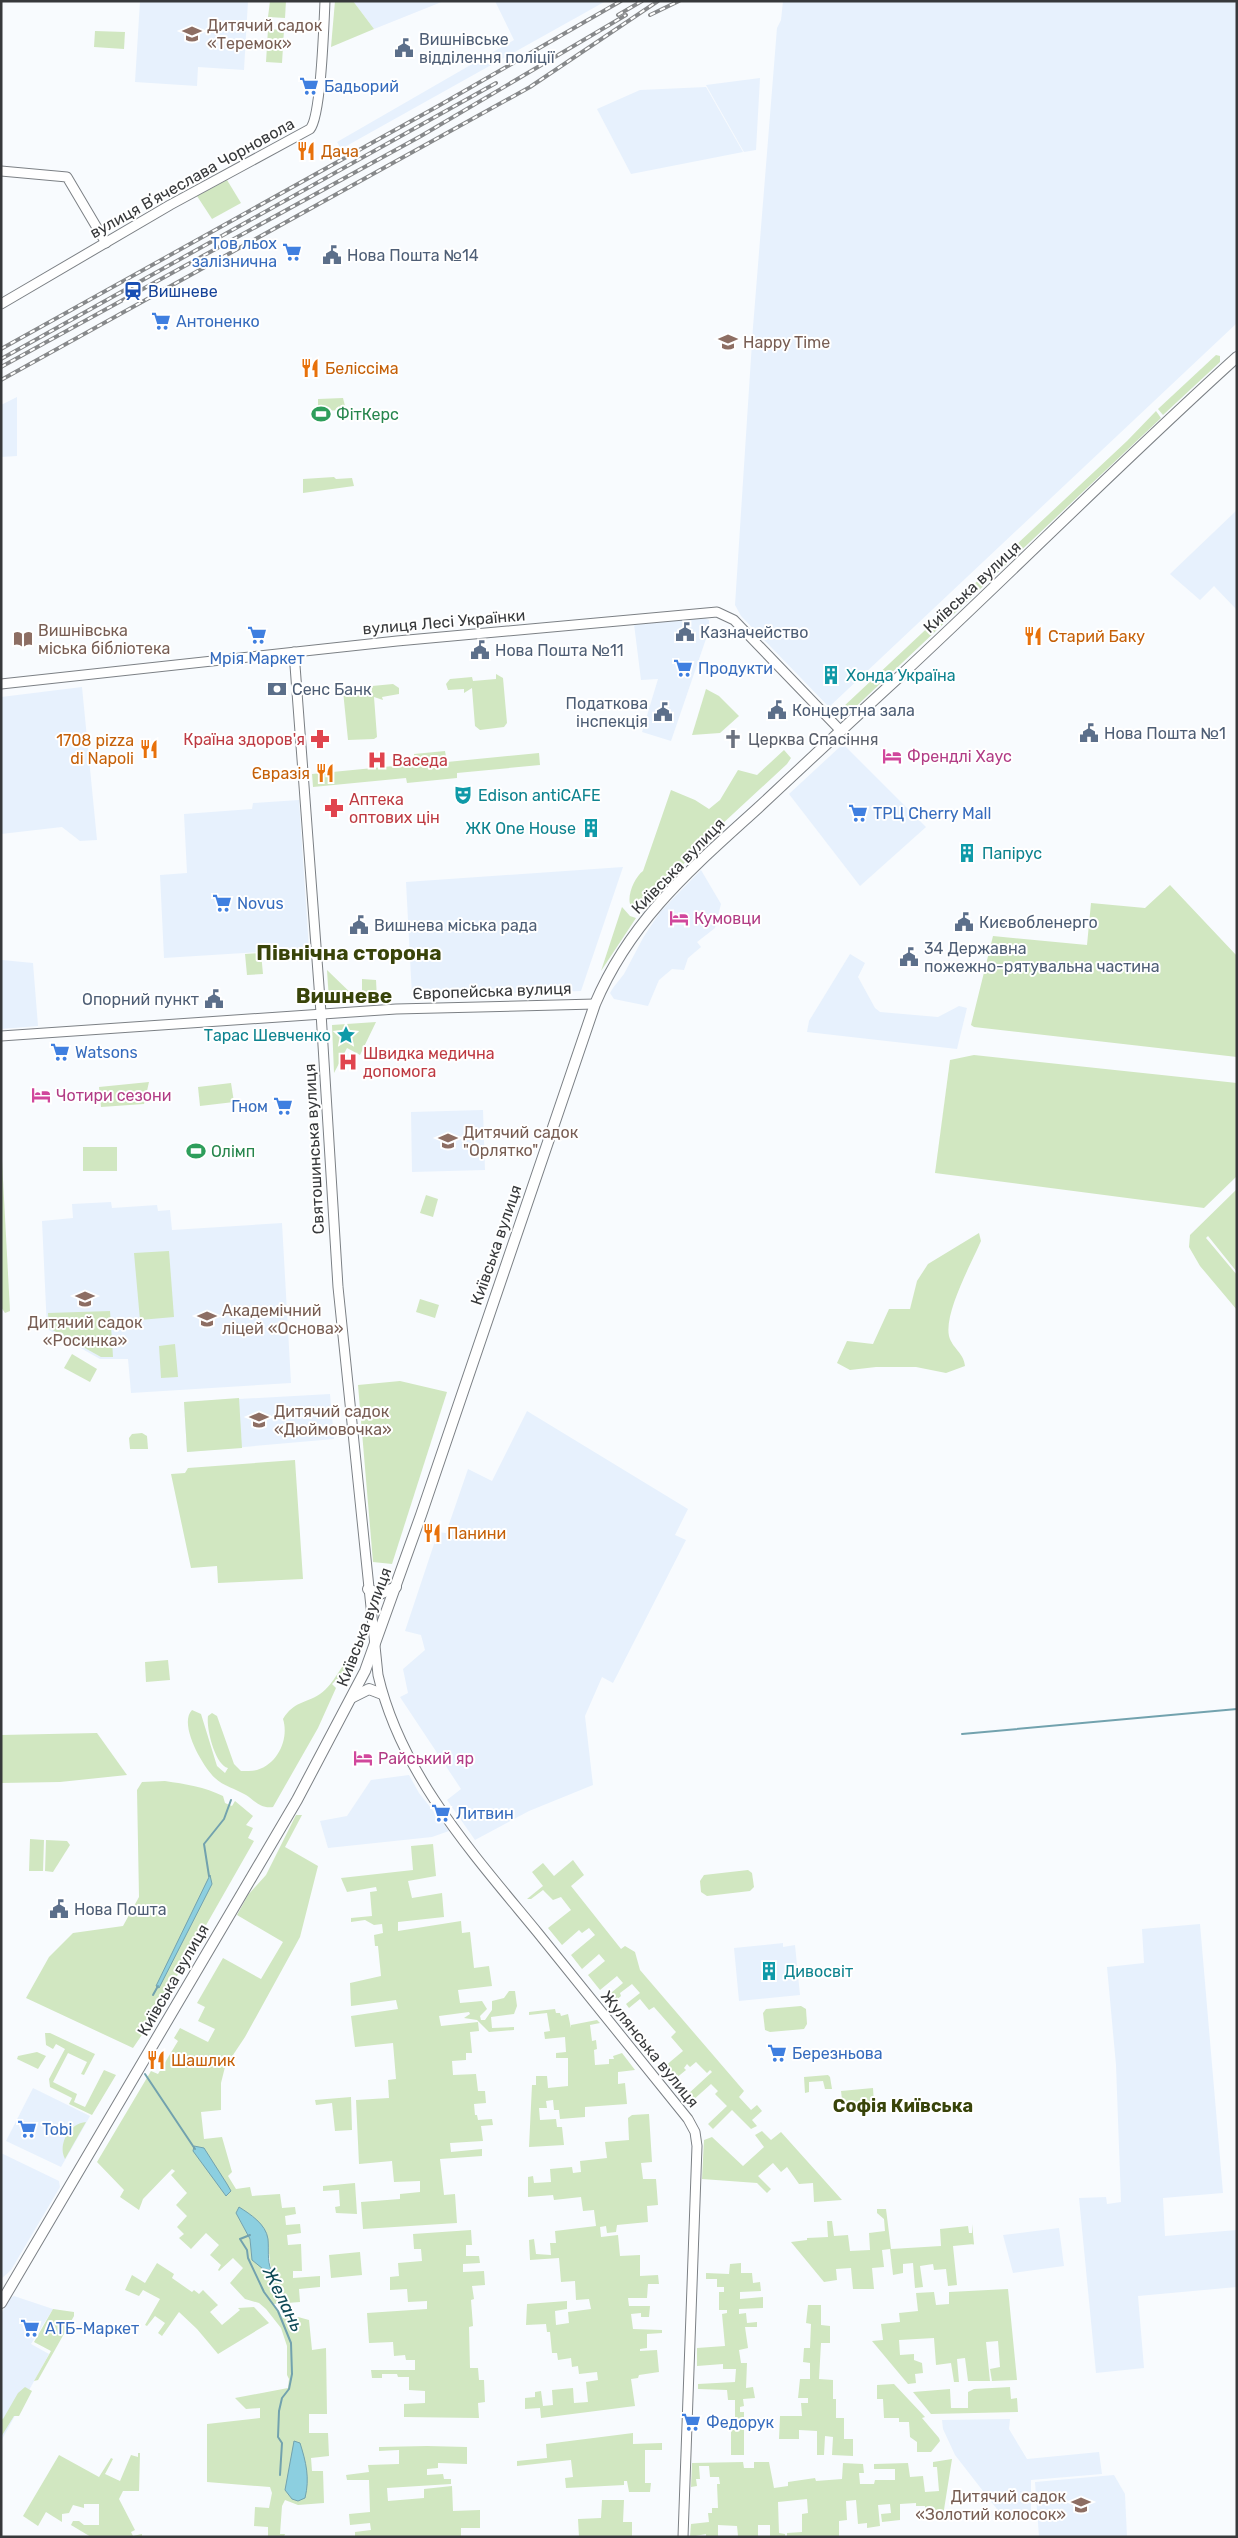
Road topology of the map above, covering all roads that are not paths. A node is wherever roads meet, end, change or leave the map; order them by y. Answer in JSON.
{"nodes":[{"id":1,"x":326,"y":1,"type":"edge"},
{"id":2,"x":1,"y":171,"type":"edge"},
{"id":3,"x":106,"y":243,"type":"junction"},
{"id":4,"x":1,"y":304,"type":"edge"},
{"id":5,"x":1237,"y":357,"type":"edge"},
{"id":6,"x":294,"y":652,"type":"junction"},
{"id":7,"x":1,"y":684,"type":"edge"},
{"id":8,"x":841,"y":731,"type":"junction"},
{"id":9,"x":595,"y":1004,"type":"junction"},
{"id":10,"x":321,"y":1014,"type":"junction"},
{"id":11,"x":1,"y":1036,"type":"edge"},
{"id":12,"x":396,"y":1587,"type":"junction"},
{"id":13,"x":368,"y":1589,"type":"junction"},
{"id":14,"x":375,"y":1644,"type":"junction"},
{"id":15,"x":382,"y":1694,"type":"junction"},
{"id":16,"x":352,"y":1698,"type":"junction"},
{"id":17,"x":1,"y":2303,"type":"edge"},
{"id":18,"x":683,"y":2537,"type":"edge"}],
"edges":[{"from":1,"to":3,"type":"street","name":"вулиця Вʼячеслава Чорновола"},
{"from":2,"to":3,"type":"street"},
{"from":3,"to":4,"type":"street","name":"вулиця Вʼячеслава Чорновола"},
{"from":5,"to":8,"type":"main road","name":"Київська вулиця"},
{"from":6,"to":7,"type":"street","name":"вулиця Лесі Українки"},
{"from":6,"to":8,"type":"street","name":"вулиця Лесі Українки"},
{"from":6,"to":10,"type":"street","name":"Святошинська вулиця"},
{"from":8,"to":9,"type":"main road","name":"Київська вулиця"},
{"from":9,"to":10,"type":"street","name":"Європейська вулиця"},
{"from":9,"to":12,"type":"main road","name":"Київська вулиця"},
{"from":10,"to":11,"type":"street","name":"Європейська вулиця"},
{"from":10,"to":13,"type":"street","name":"Святошинська вулиця"},
{"from":12,"to":13,"type":"main road"},
{"from":12,"to":14,"type":"main road","name":"Київська вулиця"},
{"from":13,"to":14,"type":"street","name":"Святошинська вулиця"},
{"from":14,"to":15,"type":"street","name":"Жулянська вулиця"},
{"from":14,"to":16,"type":"main road","name":"Київська вулиця"},
{"from":15,"to":16,"type":"main road"},
{"from":15,"to":18,"type":"street","name":"Жулянська вулиця"},
{"from":16,"to":17,"type":"main road","name":"Київська вулиця"}]}
